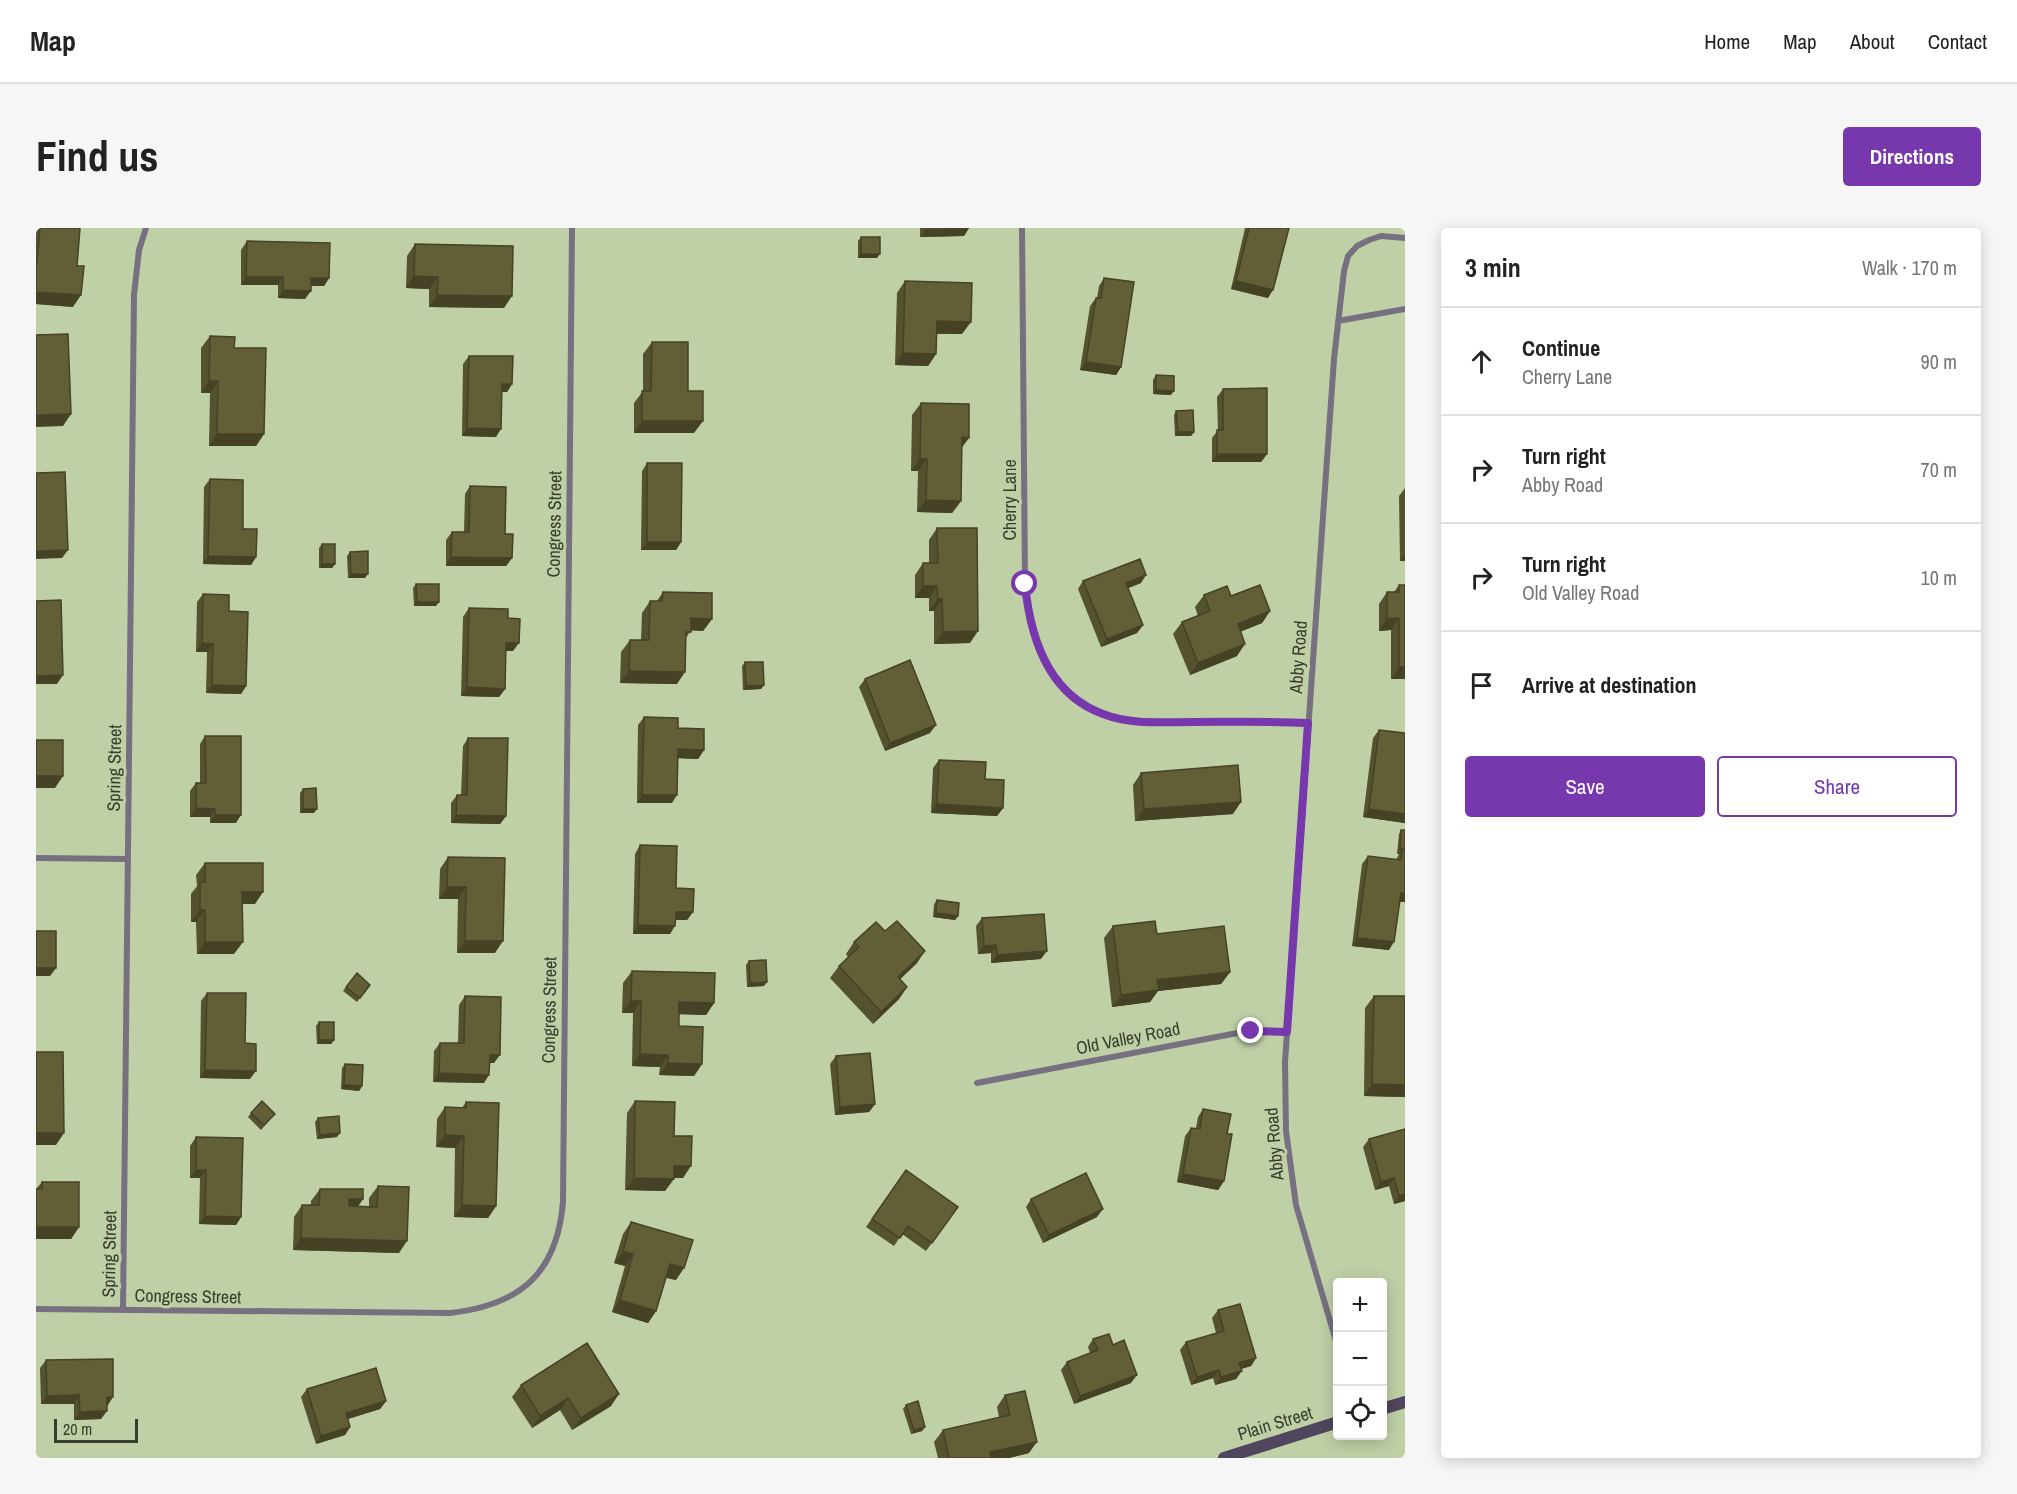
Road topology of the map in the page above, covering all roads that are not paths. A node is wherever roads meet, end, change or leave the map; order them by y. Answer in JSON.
{"nodes":[{"id":1,"x":146,"y":228,"type":"edge"},
{"id":2,"x":572,"y":228,"type":"edge"},
{"id":3,"x":1022,"y":228,"type":"edge"},
{"id":4,"x":1405,"y":238,"type":"edge"},
{"id":5,"x":1405,"y":309,"type":"edge"},
{"id":6,"x":1338,"y":321,"type":"junction"},
{"id":7,"x":1308,"y":723,"type":"junction"},
{"id":8,"x":36,"y":858,"type":"edge"},
{"id":9,"x":128,"y":859,"type":"junction"},
{"id":10,"x":1287,"y":1032,"type":"junction"},
{"id":11,"x":976,"y":1083,"type":"dead end"},
{"id":12,"x":36,"y":1309,"type":"edge"},
{"id":13,"x":123,"y":1310,"type":"junction"},
{"id":14,"x":1333,"y":1332,"type":"edge"},
{"id":15,"x":1405,"y":1402,"type":"edge"},
{"id":16,"x":1387,"y":1408,"type":"edge"},
{"id":17,"x":1333,"y":1424,"type":"edge"},
{"id":18,"x":1224,"y":1458,"type":"edge"}],
"edges":[{"from":1,"to":9,"type":"street","name":"Spring Street"},
{"from":2,"to":13,"type":"street","name":"Congress Street"},
{"from":3,"to":7,"type":"street","name":"Cherry Lane"},
{"from":4,"to":6,"type":"street","name":"Abby Road"},
{"from":5,"to":6,"type":"street"},
{"from":6,"to":7,"type":"street","name":"Abby Road"},
{"from":7,"to":10,"type":"street","name":"Abby Road"},
{"from":8,"to":9,"type":"street"},
{"from":9,"to":13,"type":"street","name":"Spring Street"},
{"from":10,"to":11,"type":"street","name":"Old Valley Road"},
{"from":10,"to":14,"type":"street","name":"Abby Road"},
{"from":12,"to":13,"type":"street","name":"Congress Street"},
{"from":15,"to":16,"type":"street"},
{"from":17,"to":18,"type":"street","name":"Plain Street"}]}
